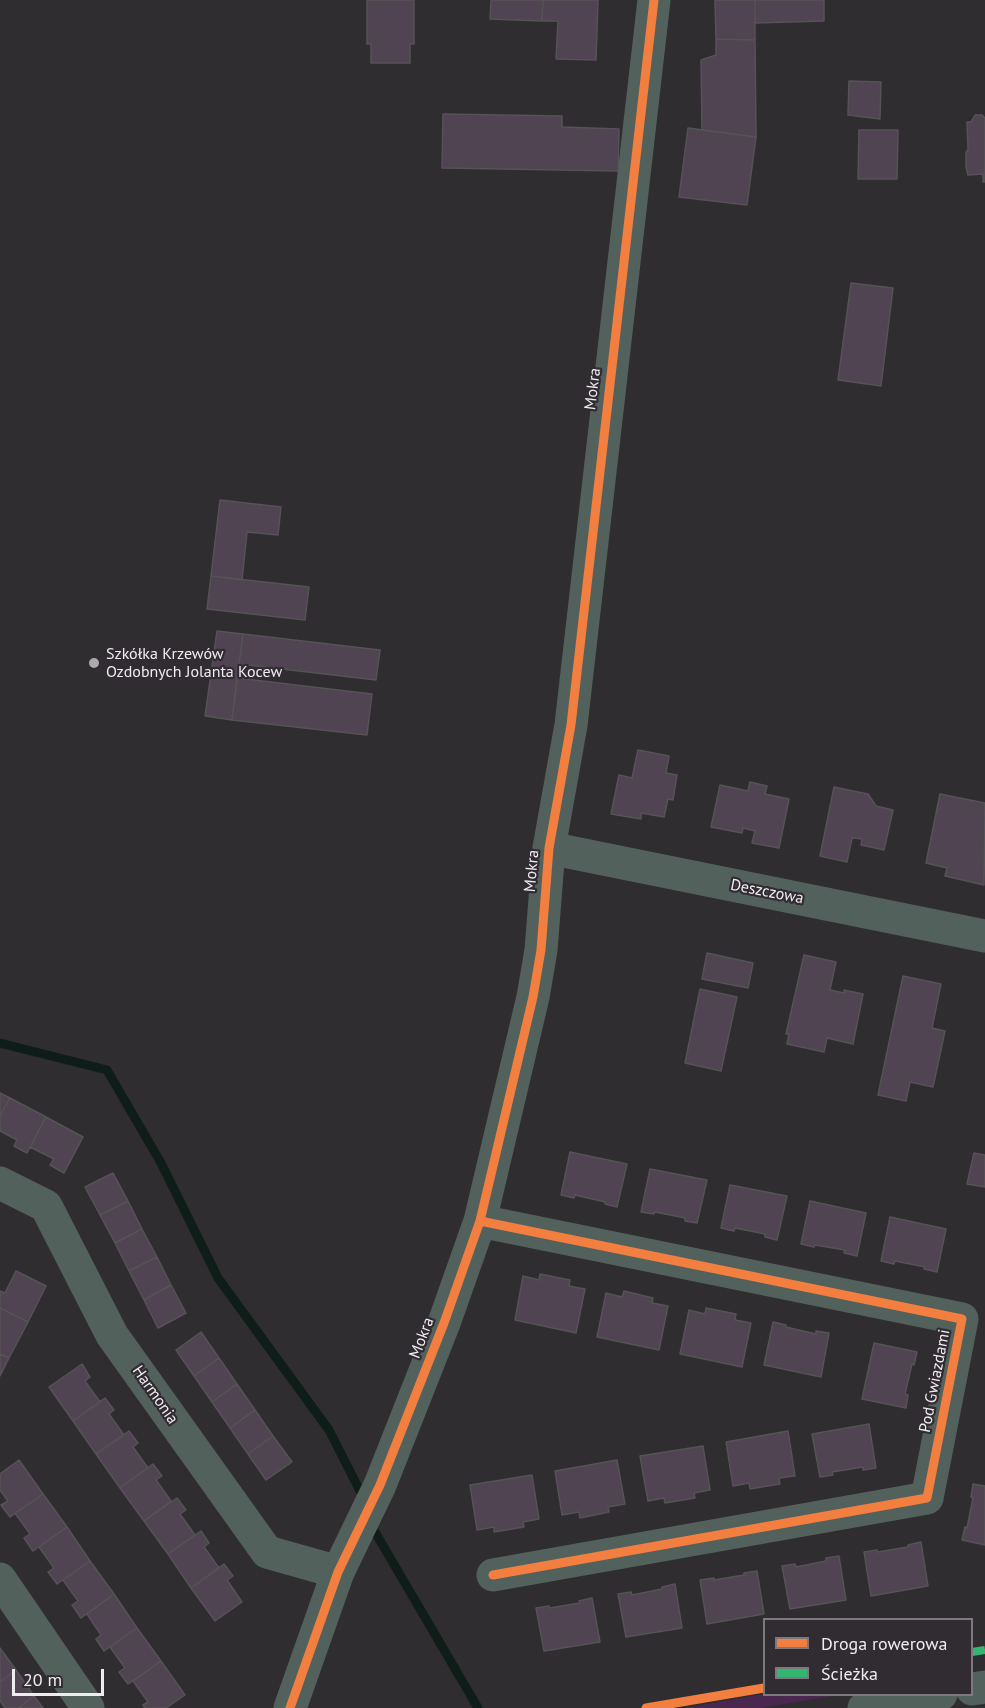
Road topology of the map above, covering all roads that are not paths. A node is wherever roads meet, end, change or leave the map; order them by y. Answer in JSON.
{"nodes":[{"id":1,"x":654,"y":0,"type":"edge"},
{"id":2,"x":549,"y":848,"type":"junction"},
{"id":3,"x":985,"y":936,"type":"edge"},
{"id":4,"x":1,"y":1186,"type":"edge"},
{"id":5,"x":480,"y":1221,"type":"junction"},
{"id":6,"x":338,"y":1572,"type":"junction"},
{"id":7,"x":493,"y":1575,"type":"dead end"},
{"id":8,"x":0,"y":1579,"type":"edge"},
{"id":9,"x":935,"y":1696,"type":"edge"},
{"id":10,"x":88,"y":1708,"type":"edge"},
{"id":11,"x":290,"y":1708,"type":"edge"},
{"id":12,"x":864,"y":1708,"type":"edge"}],
"edges":[{"from":1,"to":2,"type":"street","name":"Mokra"},
{"from":2,"to":3,"type":"street","name":"Deszczowa"},
{"from":2,"to":5,"type":"street","name":"Mokra"},
{"from":4,"to":6,"type":"street","name":"Harmonia"},
{"from":5,"to":6,"type":"street","name":"Mokra"},
{"from":5,"to":7,"type":"street","name":"Pod Gwiazdami"},
{"from":6,"to":11,"type":"street","name":"Mokra"},
{"from":8,"to":10,"type":"street"},
{"from":9,"to":12,"type":"street"}]}
